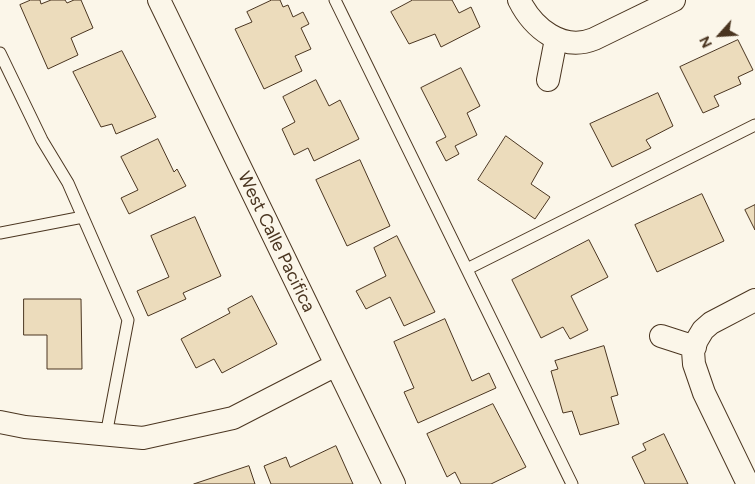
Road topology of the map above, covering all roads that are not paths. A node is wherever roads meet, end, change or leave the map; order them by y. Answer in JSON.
{"nodes":[{"id":1,"x":159,"y":0,"type":"edge"},
{"id":2,"x":334,"y":0,"type":"edge"},
{"id":3,"x":520,"y":0,"type":"edge"},
{"id":4,"x":674,"y":0,"type":"edge"},
{"id":5,"x":556,"y":39,"type":"junction"},
{"id":6,"x":0,"y":53,"type":"edge"},
{"id":7,"x":548,"y":80,"type":"dead end"},
{"id":8,"x":755,"y":125,"type":"edge"},
{"id":9,"x":83,"y":217,"type":"junction"},
{"id":10,"x":0,"y":233,"type":"edge"},
{"id":11,"x":467,"y":269,"type":"junction"},
{"id":12,"x":755,"y":300,"type":"edge"},
{"id":13,"x":661,"y":336,"type":"dead end"},
{"id":14,"x":694,"y":349,"type":"junction"},
{"id":15,"x":336,"y":365,"type":"junction"},
{"id":16,"x":0,"y":422,"type":"edge"},
{"id":17,"x":106,"y":435,"type":"junction"},
{"id":18,"x":394,"y":484,"type":"edge"},
{"id":19,"x":572,"y":484,"type":"edge"},
{"id":20,"x":748,"y":484,"type":"edge"}],
"edges":[{"from":1,"to":15,"type":"street","name":"West Calle Pacifica"},
{"from":2,"to":11,"type":"lane"},
{"from":3,"to":5,"type":"street"},
{"from":4,"to":5,"type":"street"},
{"from":5,"to":7,"type":"street"},
{"from":6,"to":9,"type":"lane"},
{"from":8,"to":11,"type":"lane"},
{"from":9,"to":10,"type":"lane"},
{"from":9,"to":17,"type":"lane"},
{"from":11,"to":19,"type":"lane"},
{"from":12,"to":14,"type":"street"},
{"from":13,"to":14,"type":"street"},
{"from":14,"to":20,"type":"street"},
{"from":15,"to":17,"type":"street"},
{"from":15,"to":18,"type":"street","name":"West Calle Pacifica"},
{"from":16,"to":17,"type":"street"}]}
